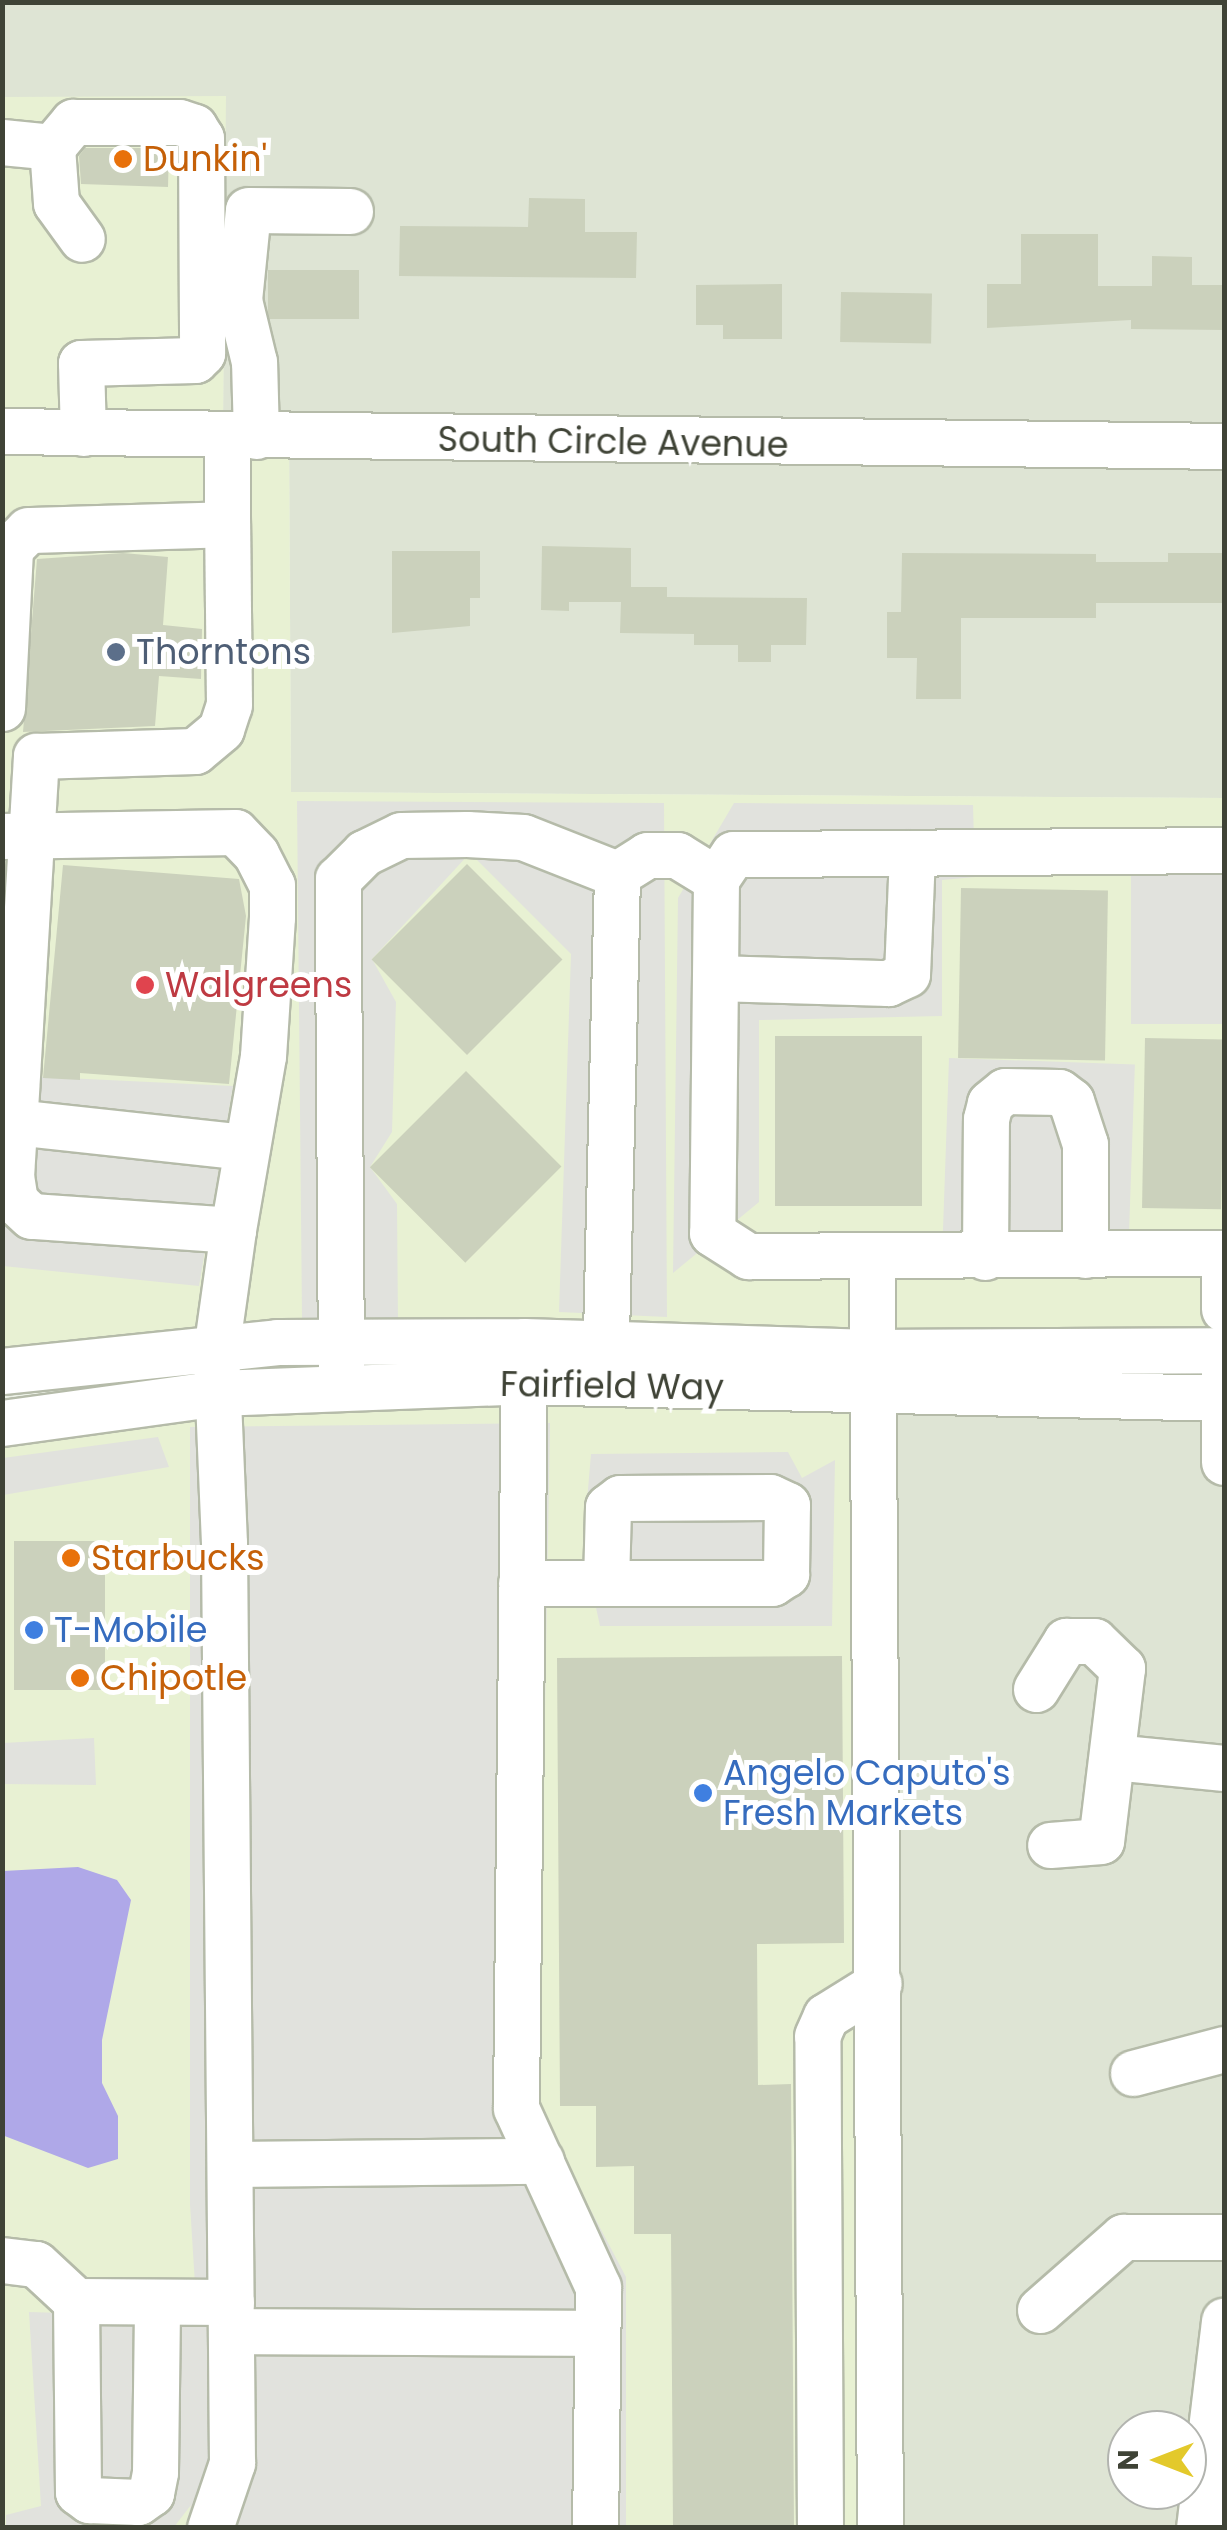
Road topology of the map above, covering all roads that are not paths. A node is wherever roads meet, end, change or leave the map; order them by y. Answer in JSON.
{"nodes":[{"id":1,"x":2,"y":142,"type":"edge"},
{"id":2,"x":52,"y":147,"type":"junction"},
{"id":3,"x":350,"y":211,"type":"dead end"},
{"id":4,"x":82,"y":239,"type":"dead end"},
{"id":5,"x":2,"y":431,"type":"edge"},
{"id":6,"x":83,"y":433,"type":"junction"},
{"id":7,"x":242,"y":436,"type":"junction"},
{"id":8,"x":1224,"y":446,"type":"edge"},
{"id":9,"x":226,"y":524,"type":"junction"},
{"id":10,"x":2,"y":708,"type":"edge"},
{"id":11,"x":20,"y":744,"type":"edge"},
{"id":12,"x":20,"y":837,"type":"edge"},
{"id":13,"x":1224,"y":850,"type":"edge"},
{"id":14,"x":912,"y":852,"type":"junction"},
{"id":15,"x":616,"y":874,"type":"junction"},
{"id":16,"x":716,"y":879,"type":"junction"},
{"id":17,"x":715,"y":978,"type":"junction"},
{"id":18,"x":15,"y":1122,"type":"junction"},
{"id":19,"x":246,"y":1147,"type":"junction"},
{"id":20,"x":233,"y":1230,"type":"junction"},
{"id":21,"x":1224,"y":1253,"type":"edge"},
{"id":22,"x":1085,"y":1255,"type":"junction"},
{"id":23,"x":985,"y":1256,"type":"junction"},
{"id":24,"x":872,"y":1258,"type":"junction"},
{"id":25,"x":1224,"y":1308,"type":"edge"},
{"id":26,"x":341,"y":1342,"type":"junction"},
{"id":27,"x":1224,"y":1350,"type":"edge"},
{"id":28,"x":524,"y":1361,"type":"junction"},
{"id":29,"x":606,"y":1366,"type":"junction"},
{"id":30,"x":1224,"y":1370,"type":"edge"},
{"id":31,"x":2,"y":1372,"type":"edge"},
{"id":32,"x":217,"y":1372,"type":"junction"},
{"id":33,"x":871,"y":1372,"type":"junction"},
{"id":34,"x":341,"y":1390,"type":"junction"},
{"id":35,"x":1224,"y":1398,"type":"edge"},
{"id":36,"x":2,"y":1424,"type":"edge"},
{"id":37,"x":1224,"y":1462,"type":"edge"},
{"id":38,"x":606,"y":1583,"type":"dead end"},
{"id":39,"x":521,"y":1584,"type":"junction"},
{"id":40,"x":1036,"y":1689,"type":"dead end"},
{"id":41,"x":1114,"y":1757,"type":"junction"},
{"id":42,"x":1224,"y":1768,"type":"edge"},
{"id":43,"x":1050,"y":1845,"type":"dead end"},
{"id":44,"x":879,"y":1983,"type":"junction"},
{"id":45,"x":1224,"y":2049,"type":"edge"},
{"id":46,"x":1132,"y":2073,"type":"dead end"},
{"id":47,"x":541,"y":2161,"type":"junction"},
{"id":48,"x":230,"y":2164,"type":"junction"},
{"id":49,"x":1224,"y":2237,"type":"edge"},
{"id":50,"x":2,"y":2260,"type":"edge"},
{"id":51,"x":76,"y":2301,"type":"junction"},
{"id":52,"x":157,"y":2304,"type":"junction"},
{"id":53,"x":1040,"y":2310,"type":"dead end"},
{"id":54,"x":231,"y":2316,"type":"junction"},
{"id":55,"x":1224,"y":2321,"type":"edge"},
{"id":56,"x":597,"y":2333,"type":"junction"},
{"id":57,"x":1210,"y":2506,"type":"edge"},
{"id":58,"x":210,"y":2528,"type":"edge"},
{"id":59,"x":595,"y":2528,"type":"edge"},
{"id":60,"x":820,"y":2528,"type":"edge"},
{"id":61,"x":880,"y":2528,"type":"edge"}],
"edges":[{"from":1,"to":2,"type":"street"},
{"from":2,"to":4,"type":"street"},
{"from":2,"to":6,"type":"street"},
{"from":3,"to":7,"type":"street"},
{"from":5,"to":6,"type":"street","name":"South Circle Avenue"},
{"from":6,"to":7,"type":"street","name":"South Circle Avenue"},
{"from":7,"to":8,"type":"street","name":"South Circle Avenue"},
{"from":7,"to":9,"type":"street"},
{"from":9,"to":10,"type":"street"},
{"from":9,"to":11,"type":"street"},
{"from":11,"to":12,"type":"street"},
{"from":12,"to":18,"type":"street"},
{"from":12,"to":19,"type":"street"},
{"from":13,"to":14,"type":"street"},
{"from":14,"to":16,"type":"street"},
{"from":14,"to":17,"type":"street"},
{"from":15,"to":16,"type":"street"},
{"from":15,"to":26,"type":"street"},
{"from":15,"to":29,"type":"street"},
{"from":16,"to":17,"type":"street"},
{"from":17,"to":24,"type":"street"},
{"from":18,"to":19,"type":"street"},
{"from":18,"to":20,"type":"street"},
{"from":19,"to":20,"type":"street"},
{"from":20,"to":32,"type":"street"},
{"from":21,"to":22,"type":"street"},
{"from":21,"to":25,"type":"street"},
{"from":22,"to":23,"type":"street"},
{"from":22,"to":23,"type":"street"},
{"from":23,"to":24,"type":"street"},
{"from":24,"to":33,"type":"street"},
{"from":26,"to":28,"type":"street","name":"Fairfield Way"},
{"from":26,"to":32,"type":"street","name":"Fairfield Way"},
{"from":26,"to":34,"type":"street"},
{"from":27,"to":33,"type":"street","name":"Fairfield Way"},
{"from":28,"to":29,"type":"street","name":"Fairfield Way"},
{"from":28,"to":34,"type":"street","name":"Fairfield Way"},
{"from":28,"to":39,"type":"street"},
{"from":29,"to":33,"type":"street","name":"Fairfield Way"},
{"from":30,"to":35,"type":"street"},
{"from":31,"to":32,"type":"street","name":"Fairfield Way"},
{"from":32,"to":34,"type":"street","name":"Fairfield Way"},
{"from":32,"to":36,"type":"street","name":"Fairfield Way"},
{"from":32,"to":48,"type":"street"},
{"from":33,"to":35,"type":"street","name":"Fairfield Way"},
{"from":33,"to":44,"type":"street"},
{"from":35,"to":37,"type":"street"},
{"from":38,"to":39,"type":"street"},
{"from":39,"to":47,"type":"street"},
{"from":40,"to":41,"type":"street"},
{"from":41,"to":42,"type":"street"},
{"from":41,"to":43,"type":"street"},
{"from":44,"to":60,"type":"street"},
{"from":44,"to":61,"type":"street"},
{"from":45,"to":46,"type":"street"},
{"from":47,"to":48,"type":"street"},
{"from":47,"to":56,"type":"street"},
{"from":48,"to":54,"type":"street"},
{"from":49,"to":53,"type":"street"},
{"from":50,"to":51,"type":"street"},
{"from":51,"to":52,"type":"street"},
{"from":51,"to":52,"type":"street"},
{"from":52,"to":54,"type":"street"},
{"from":54,"to":56,"type":"street"},
{"from":54,"to":58,"type":"street"},
{"from":55,"to":57,"type":"street"},
{"from":56,"to":59,"type":"street"}]}
